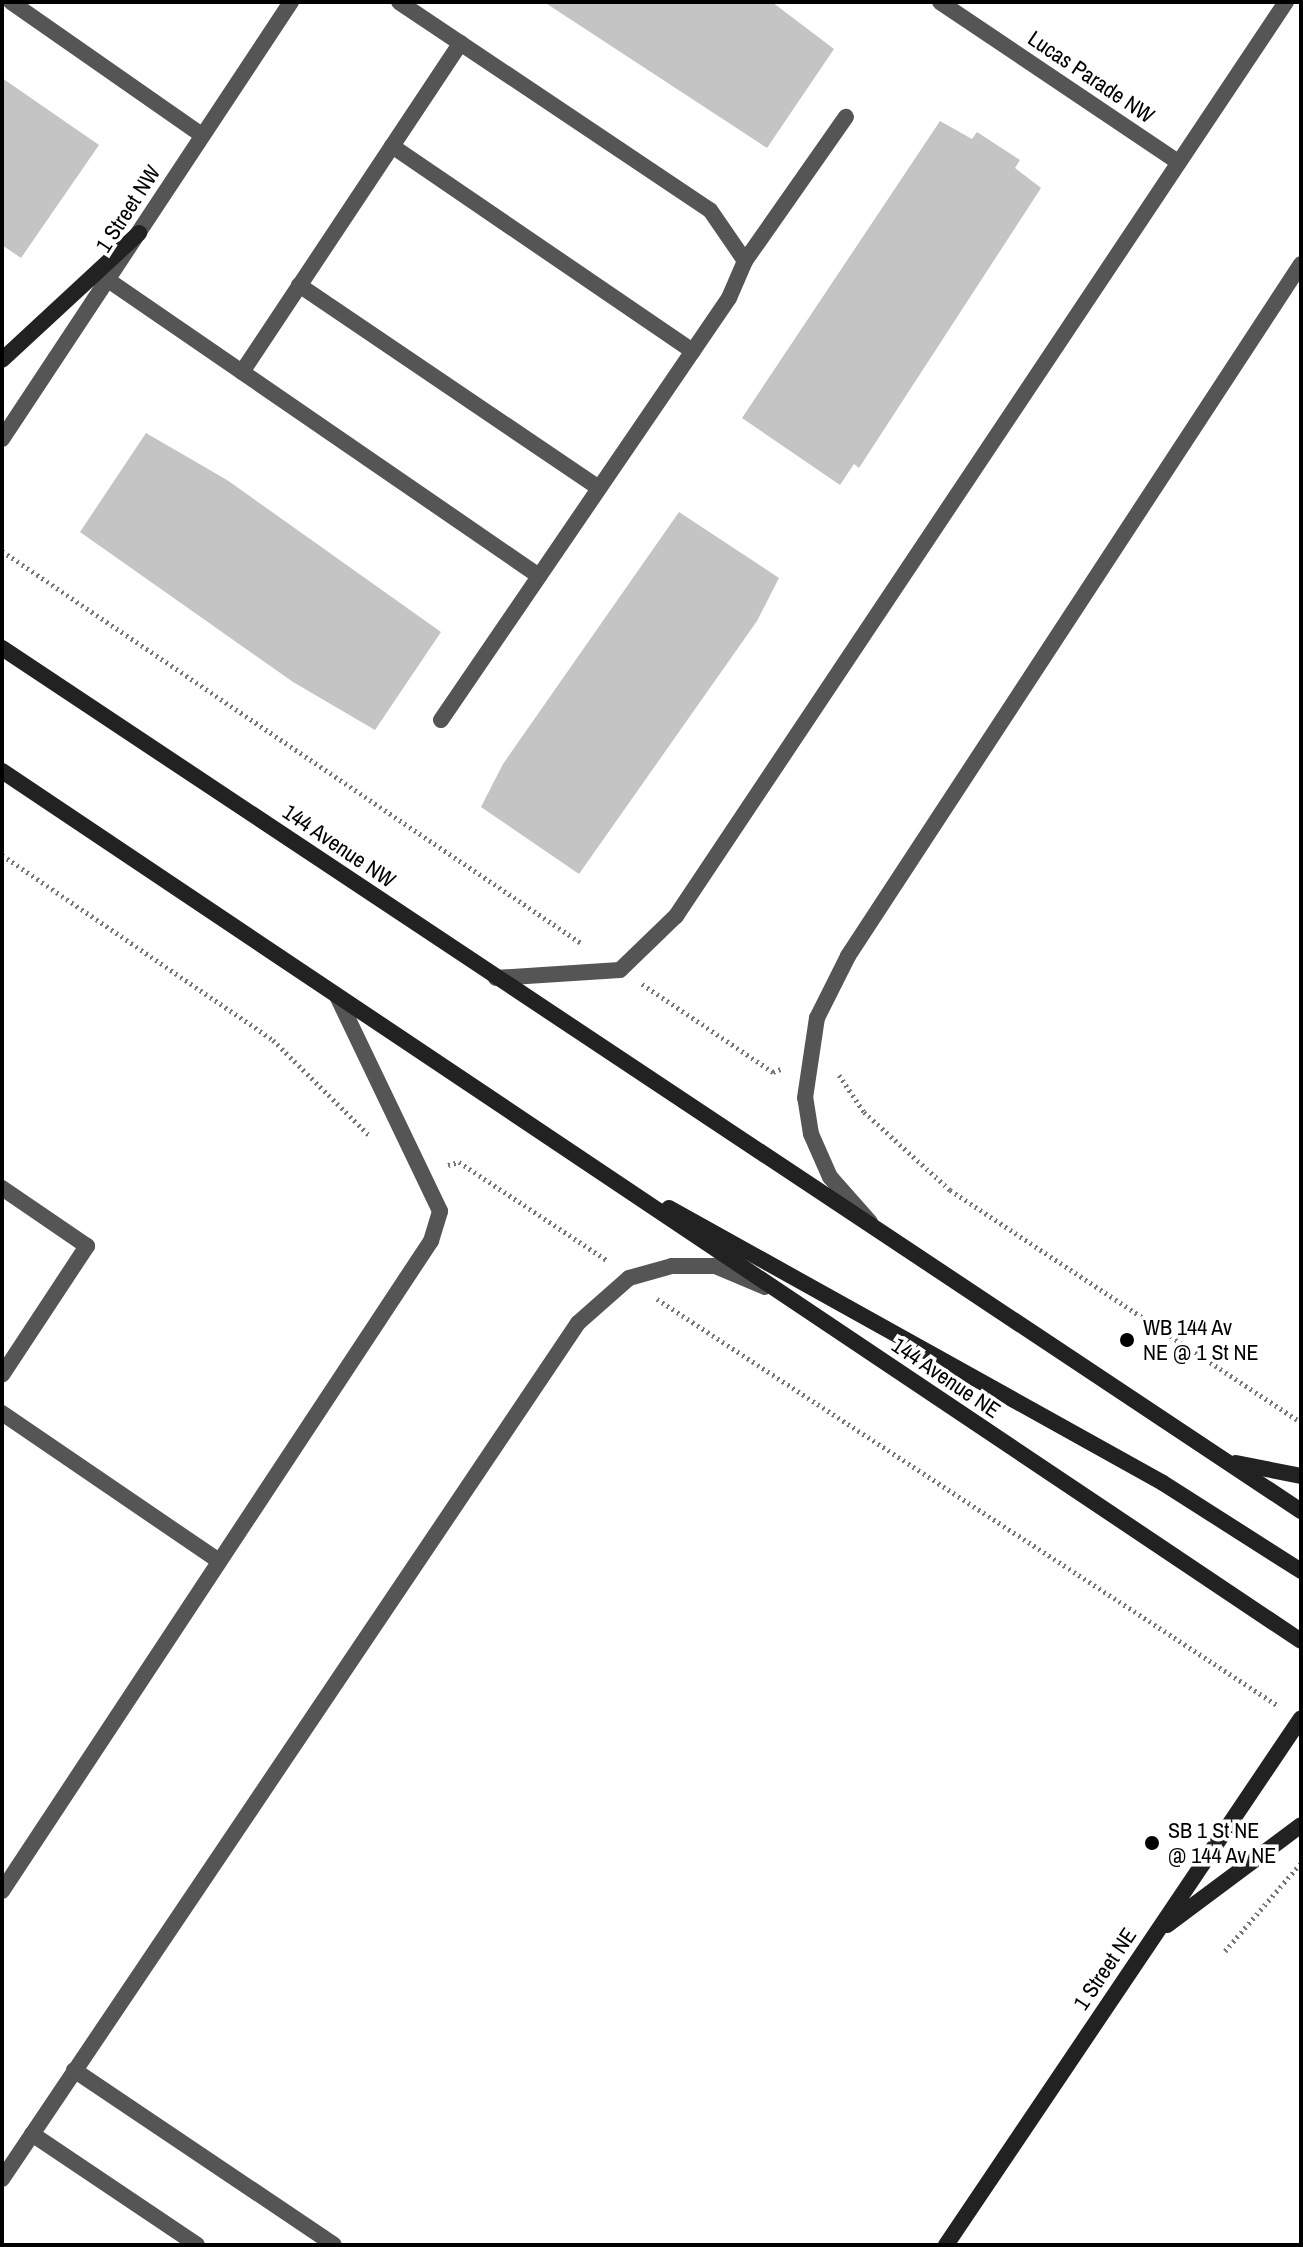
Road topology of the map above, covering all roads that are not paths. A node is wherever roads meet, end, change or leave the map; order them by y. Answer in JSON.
{"nodes":[{"id":1,"x":8,"y":2,"type":"edge"},
{"id":2,"x":291,"y":2,"type":"edge"},
{"id":3,"x":399,"y":2,"type":"edge"},
{"id":4,"x":940,"y":2,"type":"edge"},
{"id":5,"x":1286,"y":2,"type":"edge"},
{"id":6,"x":2,"y":7,"type":"edge"},
{"id":7,"x":461,"y":43,"type":"junction"},
{"id":8,"x":846,"y":117,"type":"dead end"},
{"id":9,"x":202,"y":135,"type":"junction"},
{"id":10,"x":392,"y":146,"type":"junction"},
{"id":11,"x":1178,"y":162,"type":"junction"},
{"id":12,"x":139,"y":233,"type":"junction"},
{"id":13,"x":745,"y":261,"type":"junction"},
{"id":14,"x":1301,"y":264,"type":"edge"},
{"id":15,"x":108,"y":280,"type":"junction"},
{"id":16,"x":299,"y":285,"type":"junction"},
{"id":17,"x":693,"y":351,"type":"junction"},
{"id":18,"x":2,"y":360,"type":"edge"},
{"id":19,"x":242,"y":372,"type":"junction"},
{"id":20,"x":2,"y":439,"type":"edge"},
{"id":21,"x":599,"y":488,"type":"junction"},
{"id":22,"x":539,"y":576,"type":"junction"},
{"id":23,"x":2,"y":648,"type":"edge"},
{"id":24,"x":441,"y":720,"type":"dead end"},
{"id":25,"x":2,"y":771,"type":"edge"},
{"id":26,"x":496,"y":978,"type":"junction"},
{"id":27,"x":337,"y":996,"type":"junction"},
{"id":28,"x":566,"y":1151,"type":"junction"},
{"id":29,"x":2,"y":1188,"type":"edge"},
{"id":30,"x":882,"y":1235,"type":"junction"},
{"id":31,"x":778,"y":1292,"type":"junction"},
{"id":32,"x":2,"y":1375,"type":"edge"},
{"id":33,"x":2,"y":1413,"type":"edge"},
{"id":34,"x":1224,"y":1460,"type":"junction"},
{"id":35,"x":1301,"y":1476,"type":"edge"},
{"id":36,"x":1301,"y":1511,"type":"edge"},
{"id":37,"x":219,"y":1561,"type":"junction"},
{"id":38,"x":1301,"y":1571,"type":"edge"},
{"id":39,"x":1301,"y":1641,"type":"edge"},
{"id":40,"x":1301,"y":1718,"type":"edge"},
{"id":41,"x":1301,"y":1825,"type":"edge"},
{"id":42,"x":2,"y":1891,"type":"edge"},
{"id":43,"x":1156,"y":1934,"type":"junction"},
{"id":44,"x":74,"y":2070,"type":"junction"},
{"id":45,"x":32,"y":2134,"type":"junction"},
{"id":46,"x":2,"y":2179,"type":"edge"},
{"id":47,"x":197,"y":2245,"type":"edge"},
{"id":48,"x":334,"y":2245,"type":"edge"},
{"id":49,"x":946,"y":2245,"type":"edge"}],
"edges":[{"from":1,"to":6,"type":"street"},
{"from":1,"to":9,"type":"street"},
{"from":2,"to":9,"type":"street","name":"1 Street NW"},
{"from":3,"to":7,"type":"street"},
{"from":4,"to":11,"type":"street","name":"Lucas Parade NW"},
{"from":5,"to":11,"type":"street"},
{"from":7,"to":10,"type":"street"},
{"from":7,"to":13,"type":"street"},
{"from":8,"to":13,"type":"street"},
{"from":9,"to":12,"type":"street","name":"1 Street NW"},
{"from":10,"to":16,"type":"street"},
{"from":10,"to":17,"type":"street"},
{"from":11,"to":26,"type":"street"},
{"from":12,"to":15,"type":"street","name":"1 Street NW"},
{"from":12,"to":18,"type":"main road"},
{"from":13,"to":17,"type":"street"},
{"from":14,"to":30,"type":"street"},
{"from":15,"to":19,"type":"street"},
{"from":15,"to":20,"type":"street","name":"1 Street NW"},
{"from":16,"to":19,"type":"street"},
{"from":16,"to":21,"type":"street"},
{"from":17,"to":21,"type":"street"},
{"from":19,"to":22,"type":"street"},
{"from":21,"to":22,"type":"street"},
{"from":22,"to":24,"type":"street"},
{"from":23,"to":26,"type":"main road","name":"144 Avenue NW"},
{"from":25,"to":27,"type":"main road"},
{"from":26,"to":30,"type":"main road","name":"144 Avenue NW"},
{"from":27,"to":28,"type":"main road"},
{"from":27,"to":37,"type":"street"},
{"from":28,"to":31,"type":"main road","name":"144 Avenue NE"},
{"from":28,"to":38,"type":"main road"},
{"from":29,"to":32,"type":"street"},
{"from":30,"to":34,"type":"main road"},
{"from":31,"to":39,"type":"main road","name":"144 Avenue NE"},
{"from":31,"to":44,"type":"street"},
{"from":33,"to":37,"type":"street"},
{"from":34,"to":35,"type":"main road"},
{"from":34,"to":36,"type":"main road"},
{"from":37,"to":42,"type":"street"},
{"from":40,"to":43,"type":"main road","name":"1 Street NE"},
{"from":41,"to":43,"type":"main road"},
{"from":43,"to":49,"type":"main road","name":"1 Street NE"},
{"from":44,"to":45,"type":"street"},
{"from":44,"to":48,"type":"street"},
{"from":45,"to":46,"type":"street"},
{"from":45,"to":47,"type":"street"}]}
